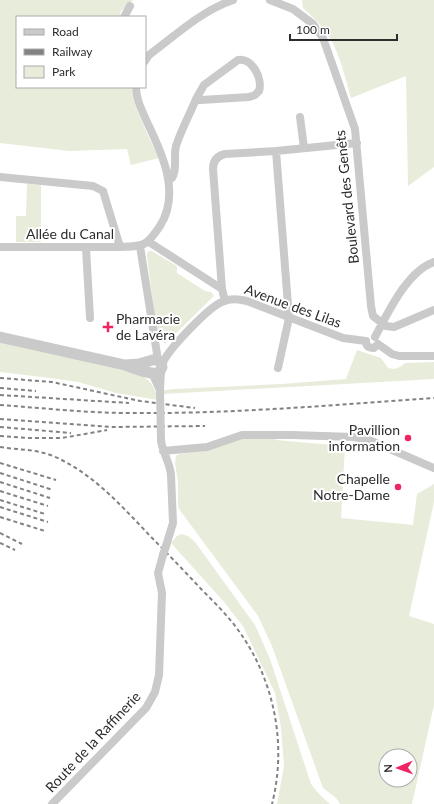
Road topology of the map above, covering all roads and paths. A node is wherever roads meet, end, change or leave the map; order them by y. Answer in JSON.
{"nodes":[{"id":1,"x":233,"y":0,"type":"edge"},
{"id":2,"x":270,"y":0,"type":"edge"},
{"id":3,"x":130,"y":6,"type":"dead end"},
{"id":4,"x":125,"y":16,"type":"edge"},
{"id":5,"x":146,"y":59,"type":"edge"},
{"id":6,"x":136,"y":88,"type":"edge"},
{"id":7,"x":196,"y":99,"type":"junction"},
{"id":8,"x":300,"y":118,"type":"dead end"},
{"id":9,"x":358,"y":143,"type":"junction"},
{"id":10,"x":304,"y":148,"type":"junction"},
{"id":11,"x":276,"y":151,"type":"junction"},
{"id":12,"x":0,"y":177,"type":"edge"},
{"id":13,"x":168,"y":179,"type":"junction"},
{"id":14,"x":149,"y":242,"type":"junction"},
{"id":15,"x":140,"y":246,"type":"junction"},
{"id":16,"x":0,"y":247,"type":"edge"},
{"id":17,"x":120,"y":247,"type":"junction"},
{"id":18,"x":86,"y":248,"type":"junction"},
{"id":19,"x":434,"y":262,"type":"edge"},
{"id":20,"x":222,"y":289,"type":"junction"},
{"id":21,"x":225,"y":301,"type":"junction"},
{"id":22,"x":434,"y":310,"type":"edge"},
{"id":23,"x":90,"y":318,"type":"dead end"},
{"id":24,"x":288,"y":318,"type":"junction"},
{"id":25,"x":383,"y":324,"type":"junction"},
{"id":26,"x":0,"y":337,"type":"edge"},
{"id":27,"x":376,"y":341,"type":"junction"},
{"id":28,"x":434,"y":356,"type":"edge"},
{"id":29,"x":156,"y":367,"type":"junction"},
{"id":30,"x":278,"y":368,"type":"dead end"},
{"id":31,"x":163,"y":451,"type":"junction"},
{"id":32,"x":430,"y":467,"type":"edge"},
{"id":33,"x":52,"y":804,"type":"edge"}],
"edges":[{"from":1,"to":5,"type":"street"},
{"from":2,"to":9,"type":"street","name":"Boulevard des Genêts"},
{"from":3,"to":4,"type":"street"},
{"from":6,"to":13,"type":"street"},
{"from":7,"to":7,"type":"street"},
{"from":7,"to":13,"type":"street"},
{"from":8,"to":10,"type":"street"},
{"from":9,"to":10,"type":"street","name":"Avenue des Lilas"},
{"from":9,"to":25,"type":"street","name":"Boulevard des Genêts"},
{"from":10,"to":11,"type":"street","name":"Avenue des Lilas"},
{"from":11,"to":20,"type":"street","name":"Avenue des Lilas"},
{"from":11,"to":24,"type":"street"},
{"from":12,"to":17,"type":"street"},
{"from":13,"to":14,"type":"street"},
{"from":14,"to":15,"type":"street"},
{"from":14,"to":20,"type":"street"},
{"from":15,"to":17,"type":"street","name":"Allée du Canal"},
{"from":15,"to":29,"type":"street","name":"Route de la Raffinerie"},
{"from":16,"to":18,"type":"street","name":"Allée du Canal"},
{"from":17,"to":18,"type":"street","name":"Allée du Canal"},
{"from":18,"to":23,"type":"street"},
{"from":19,"to":25,"type":"street"},
{"from":20,"to":21,"type":"street","name":"Avenue des Lilas"},
{"from":21,"to":24,"type":"street","name":"Avenue des Lilas"},
{"from":21,"to":29,"type":"street"},
{"from":22,"to":25,"type":"street"},
{"from":24,"to":27,"type":"street","name":"Avenue des Lilas"},
{"from":24,"to":30,"type":"street"},
{"from":25,"to":27,"type":"street"},
{"from":26,"to":29,"type":"street"},
{"from":27,"to":28,"type":"street"},
{"from":29,"to":31,"type":"street","name":"Route de la Raffinerie","bridge":true},
{"from":31,"to":32,"type":"street"},
{"from":31,"to":33,"type":"street","name":"Route de la Raffinerie","bridge":true}]}
